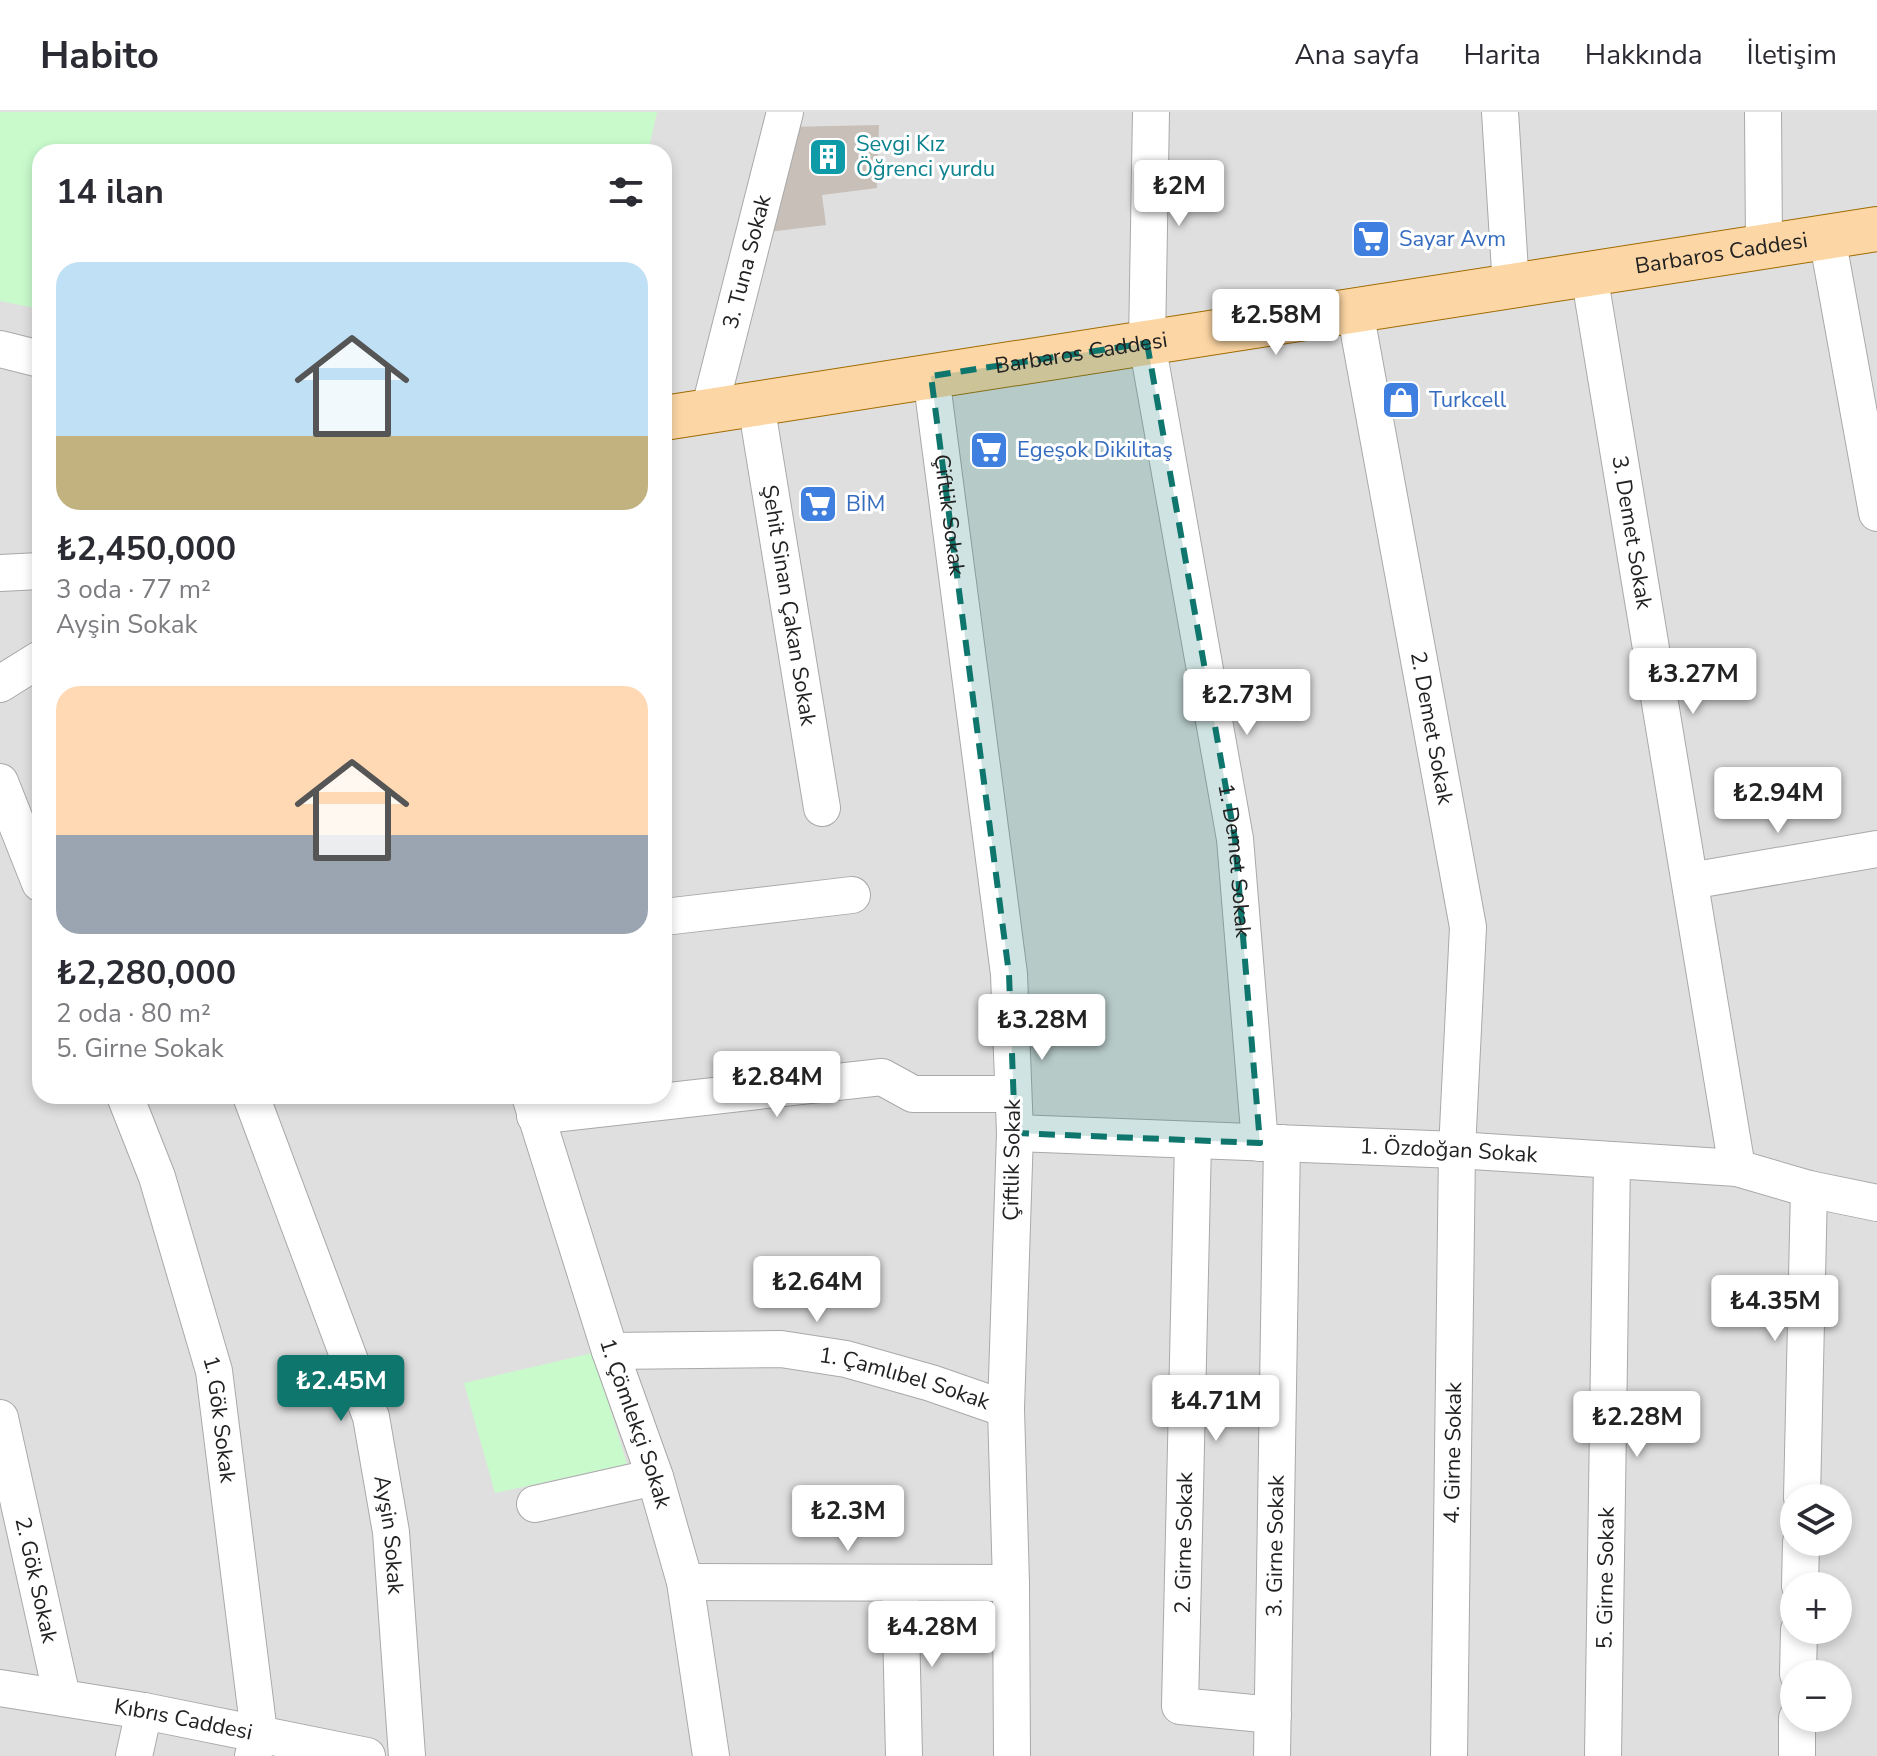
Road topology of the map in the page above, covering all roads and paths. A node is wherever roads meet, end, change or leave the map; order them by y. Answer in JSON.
{"nodes":[{"id":1,"x":785,"y":112,"type":"edge"},
{"id":2,"x":1151,"y":112,"type":"edge"},
{"id":3,"x":1494,"y":112,"type":"edge"},
{"id":4,"x":1500,"y":112,"type":"edge"},
{"id":5,"x":1763,"y":112,"type":"edge"},
{"id":6,"x":1877,"y":229,"type":"edge"},
{"id":7,"x":1827,"y":237,"type":"junction"},
{"id":8,"x":1764,"y":247,"type":"junction"},
{"id":9,"x":1589,"y":274,"type":"junction"},
{"id":10,"x":1511,"y":287,"type":"junction"},
{"id":11,"x":1355,"y":311,"type":"junction"},
{"id":12,"x":1147,"y":343,"type":"junction"},
{"id":13,"x":0,"y":349,"type":"edge"},
{"id":14,"x":32,"y":357,"type":"edge"},
{"id":15,"x":931,"y":376,"type":"junction"},
{"id":16,"x":756,"y":404,"type":"junction"},
{"id":17,"x":709,"y":411,"type":"junction"},
{"id":18,"x":672,"y":417,"type":"edge"},
{"id":19,"x":1877,"y":513,"type":"edge"},
{"id":20,"x":32,"y":571,"type":"edge"},
{"id":21,"x":0,"y":573,"type":"edge"},
{"id":22,"x":32,"y":664,"type":"edge"},
{"id":23,"x":0,"y":684,"type":"edge"},
{"id":24,"x":0,"y":782,"type":"edge"},
{"id":25,"x":822,"y":808,"type":"dead end"},
{"id":26,"x":1877,"y":849,"type":"edge"},
{"id":27,"x":32,"y":863,"type":"edge"},
{"id":28,"x":1690,"y":881,"type":"junction"},
{"id":29,"x":852,"y":895,"type":"dead end"},
{"id":30,"x":672,"y":916,"type":"edge"},
{"id":31,"x":672,"y":1094,"type":"edge"},
{"id":32,"x":1013,"y":1094,"type":"junction"},
{"id":33,"x":128,"y":1104,"type":"edge"},
{"id":34,"x":254,"y":1104,"type":"edge"},
{"id":35,"x":556,"y":1104,"type":"edge"},
{"id":36,"x":532,"y":1106,"type":"edge"},
{"id":37,"x":1015,"y":1133,"type":"junction"},
{"id":38,"x":1193,"y":1142,"type":"junction"},
{"id":39,"x":1271,"y":1143,"type":"junction"},
{"id":40,"x":1457,"y":1150,"type":"junction"},
{"id":41,"x":1612,"y":1161,"type":"junction"},
{"id":42,"x":1737,"y":1168,"type":"junction"},
{"id":43,"x":1809,"y":1189,"type":"junction"},
{"id":44,"x":1877,"y":1203,"type":"edge"},
{"id":45,"x":610,"y":1351,"type":"junction"},
{"id":46,"x":1006,"y":1409,"type":"junction"},
{"id":47,"x":0,"y":1418,"type":"edge"},
{"id":48,"x":655,"y":1477,"type":"junction"},
{"id":49,"x":1802,"y":1484,"type":"edge"},
{"id":50,"x":535,"y":1504,"type":"dead end"},
{"id":51,"x":685,"y":1582,"type":"junction"},
{"id":52,"x":900,"y":1583,"type":"junction"},
{"id":53,"x":1011,"y":1583,"type":"junction"},
{"id":54,"x":0,"y":1688,"type":"edge"},
{"id":55,"x":62,"y":1697,"type":"junction"},
{"id":56,"x":144,"y":1711,"type":"junction"},
{"id":57,"x":1273,"y":1715,"type":"junction"},
{"id":58,"x":1797,"y":1732,"type":"edge"},
{"id":59,"x":256,"y":1744,"type":"edge"},
{"id":60,"x":134,"y":1756,"type":"edge"},
{"id":61,"x":367,"y":1756,"type":"edge"},
{"id":62,"x":407,"y":1756,"type":"edge"},
{"id":63,"x":711,"y":1756,"type":"edge"},
{"id":64,"x":904,"y":1756,"type":"edge"},
{"id":65,"x":1012,"y":1756,"type":"edge"},
{"id":66,"x":1272,"y":1756,"type":"edge"},
{"id":67,"x":1449,"y":1756,"type":"edge"},
{"id":68,"x":1603,"y":1756,"type":"edge"},
{"id":69,"x":1797,"y":1756,"type":"edge"}],
"edges":[{"from":1,"to":17,"type":"street","name":"3. Tuna Sokak"},
{"from":2,"to":12,"type":"street","name":"1. Demet Sokak"},
{"from":3,"to":4,"type":"street"},
{"from":4,"to":10,"type":"street"},
{"from":5,"to":8,"type":"street"},
{"from":6,"to":7,"type":"main road","name":"Barbaros Caddesi"},
{"from":7,"to":8,"type":"main road","name":"Barbaros Caddesi"},
{"from":7,"to":19,"type":"street"},
{"from":8,"to":9,"type":"main road","name":"Barbaros Caddesi"},
{"from":9,"to":10,"type":"main road","name":"Barbaros Caddesi"},
{"from":9,"to":28,"type":"street","name":"3. Demet Sokak"},
{"from":10,"to":11,"type":"main road","name":"Barbaros Caddesi"},
{"from":11,"to":12,"type":"main road","name":"Barbaros Caddesi"},
{"from":11,"to":40,"type":"street","name":"2. Demet Sokak"},
{"from":12,"to":15,"type":"main road","name":"Barbaros Caddesi"},
{"from":12,"to":39,"type":"street","name":"1. Demet Sokak"},
{"from":13,"to":14,"type":"street"},
{"from":15,"to":16,"type":"main road","name":"Barbaros Caddesi"},
{"from":15,"to":32,"type":"street","name":"Çiftlik Sokak"},
{"from":16,"to":17,"type":"main road","name":"Barbaros Caddesi"},
{"from":16,"to":25,"type":"street","name":"Şehit Sinan Çakan Sokak"},
{"from":17,"to":18,"type":"main road","name":"Barbaros Caddesi"},
{"from":20,"to":21,"type":"street"},
{"from":22,"to":23,"type":"street"},
{"from":24,"to":27,"type":"street"},
{"from":26,"to":28,"type":"street"},
{"from":28,"to":42,"type":"street","name":"3. Demet Sokak"},
{"from":29,"to":30,"type":"street"},
{"from":31,"to":32,"type":"street"},
{"from":32,"to":37,"type":"street","name":"Çiftlik Sokak"},
{"from":33,"to":59,"type":"street","name":"1. Gök Sokak"},
{"from":34,"to":62,"type":"street","name":"Ayşin Sokak"},
{"from":35,"to":36,"type":"street"},
{"from":36,"to":45,"type":"street","name":"1. Çömlekçi Sokak"},
{"from":37,"to":38,"type":"street","name":"1. Özdoğan Sokak"},
{"from":37,"to":46,"type":"street","name":"Çiftlik Sokak"},
{"from":38,"to":39,"type":"street","name":"1. Özdoğan Sokak"},
{"from":38,"to":57,"type":"street","name":"2. Girne Sokak"},
{"from":39,"to":40,"type":"street","name":"1. Özdoğan Sokak"},
{"from":39,"to":57,"type":"street","name":"3. Girne Sokak"},
{"from":40,"to":41,"type":"street","name":"1. Özdoğan Sokak"},
{"from":40,"to":67,"type":"street","name":"4. Girne Sokak"},
{"from":41,"to":42,"type":"street","name":"1. Özdoğan Sokak"},
{"from":41,"to":68,"type":"street","name":"5. Girne Sokak"},
{"from":42,"to":43,"type":"street","name":"1. Özdoğan Sokak"},
{"from":43,"to":44,"type":"street","name":"1. Özdoğan Sokak"},
{"from":43,"to":49,"type":"street"},
{"from":45,"to":46,"type":"street","name":"1. Çamlıbel Sokak"},
{"from":45,"to":48,"type":"street","name":"1. Çömlekçi Sokak"},
{"from":46,"to":53,"type":"street","name":"Çiftlik Sokak"},
{"from":47,"to":55,"type":"street","name":"2. Gök Sokak"},
{"from":48,"to":50,"type":"street"},
{"from":48,"to":51,"type":"street","name":"1. Çömlekçi Sokak"},
{"from":51,"to":52,"type":"street"},
{"from":51,"to":63,"type":"street","name":"1. Çömlekçi Sokak"},
{"from":52,"to":53,"type":"street"},
{"from":52,"to":64,"type":"street"},
{"from":53,"to":65,"type":"street","name":"Çiftlik Sokak"},
{"from":54,"to":55,"type":"street","name":"Kıbrıs Caddesi"},
{"from":55,"to":56,"type":"street","name":"Kıbrıs Caddesi"},
{"from":56,"to":59,"type":"street","name":"Kıbrıs Caddesi"},
{"from":56,"to":60,"type":"street"},
{"from":57,"to":66,"type":"street","name":"3. Girne Sokak"},
{"from":58,"to":69,"type":"street"},
{"from":59,"to":61,"type":"street","name":"Kıbrıs Caddesi"}]}
